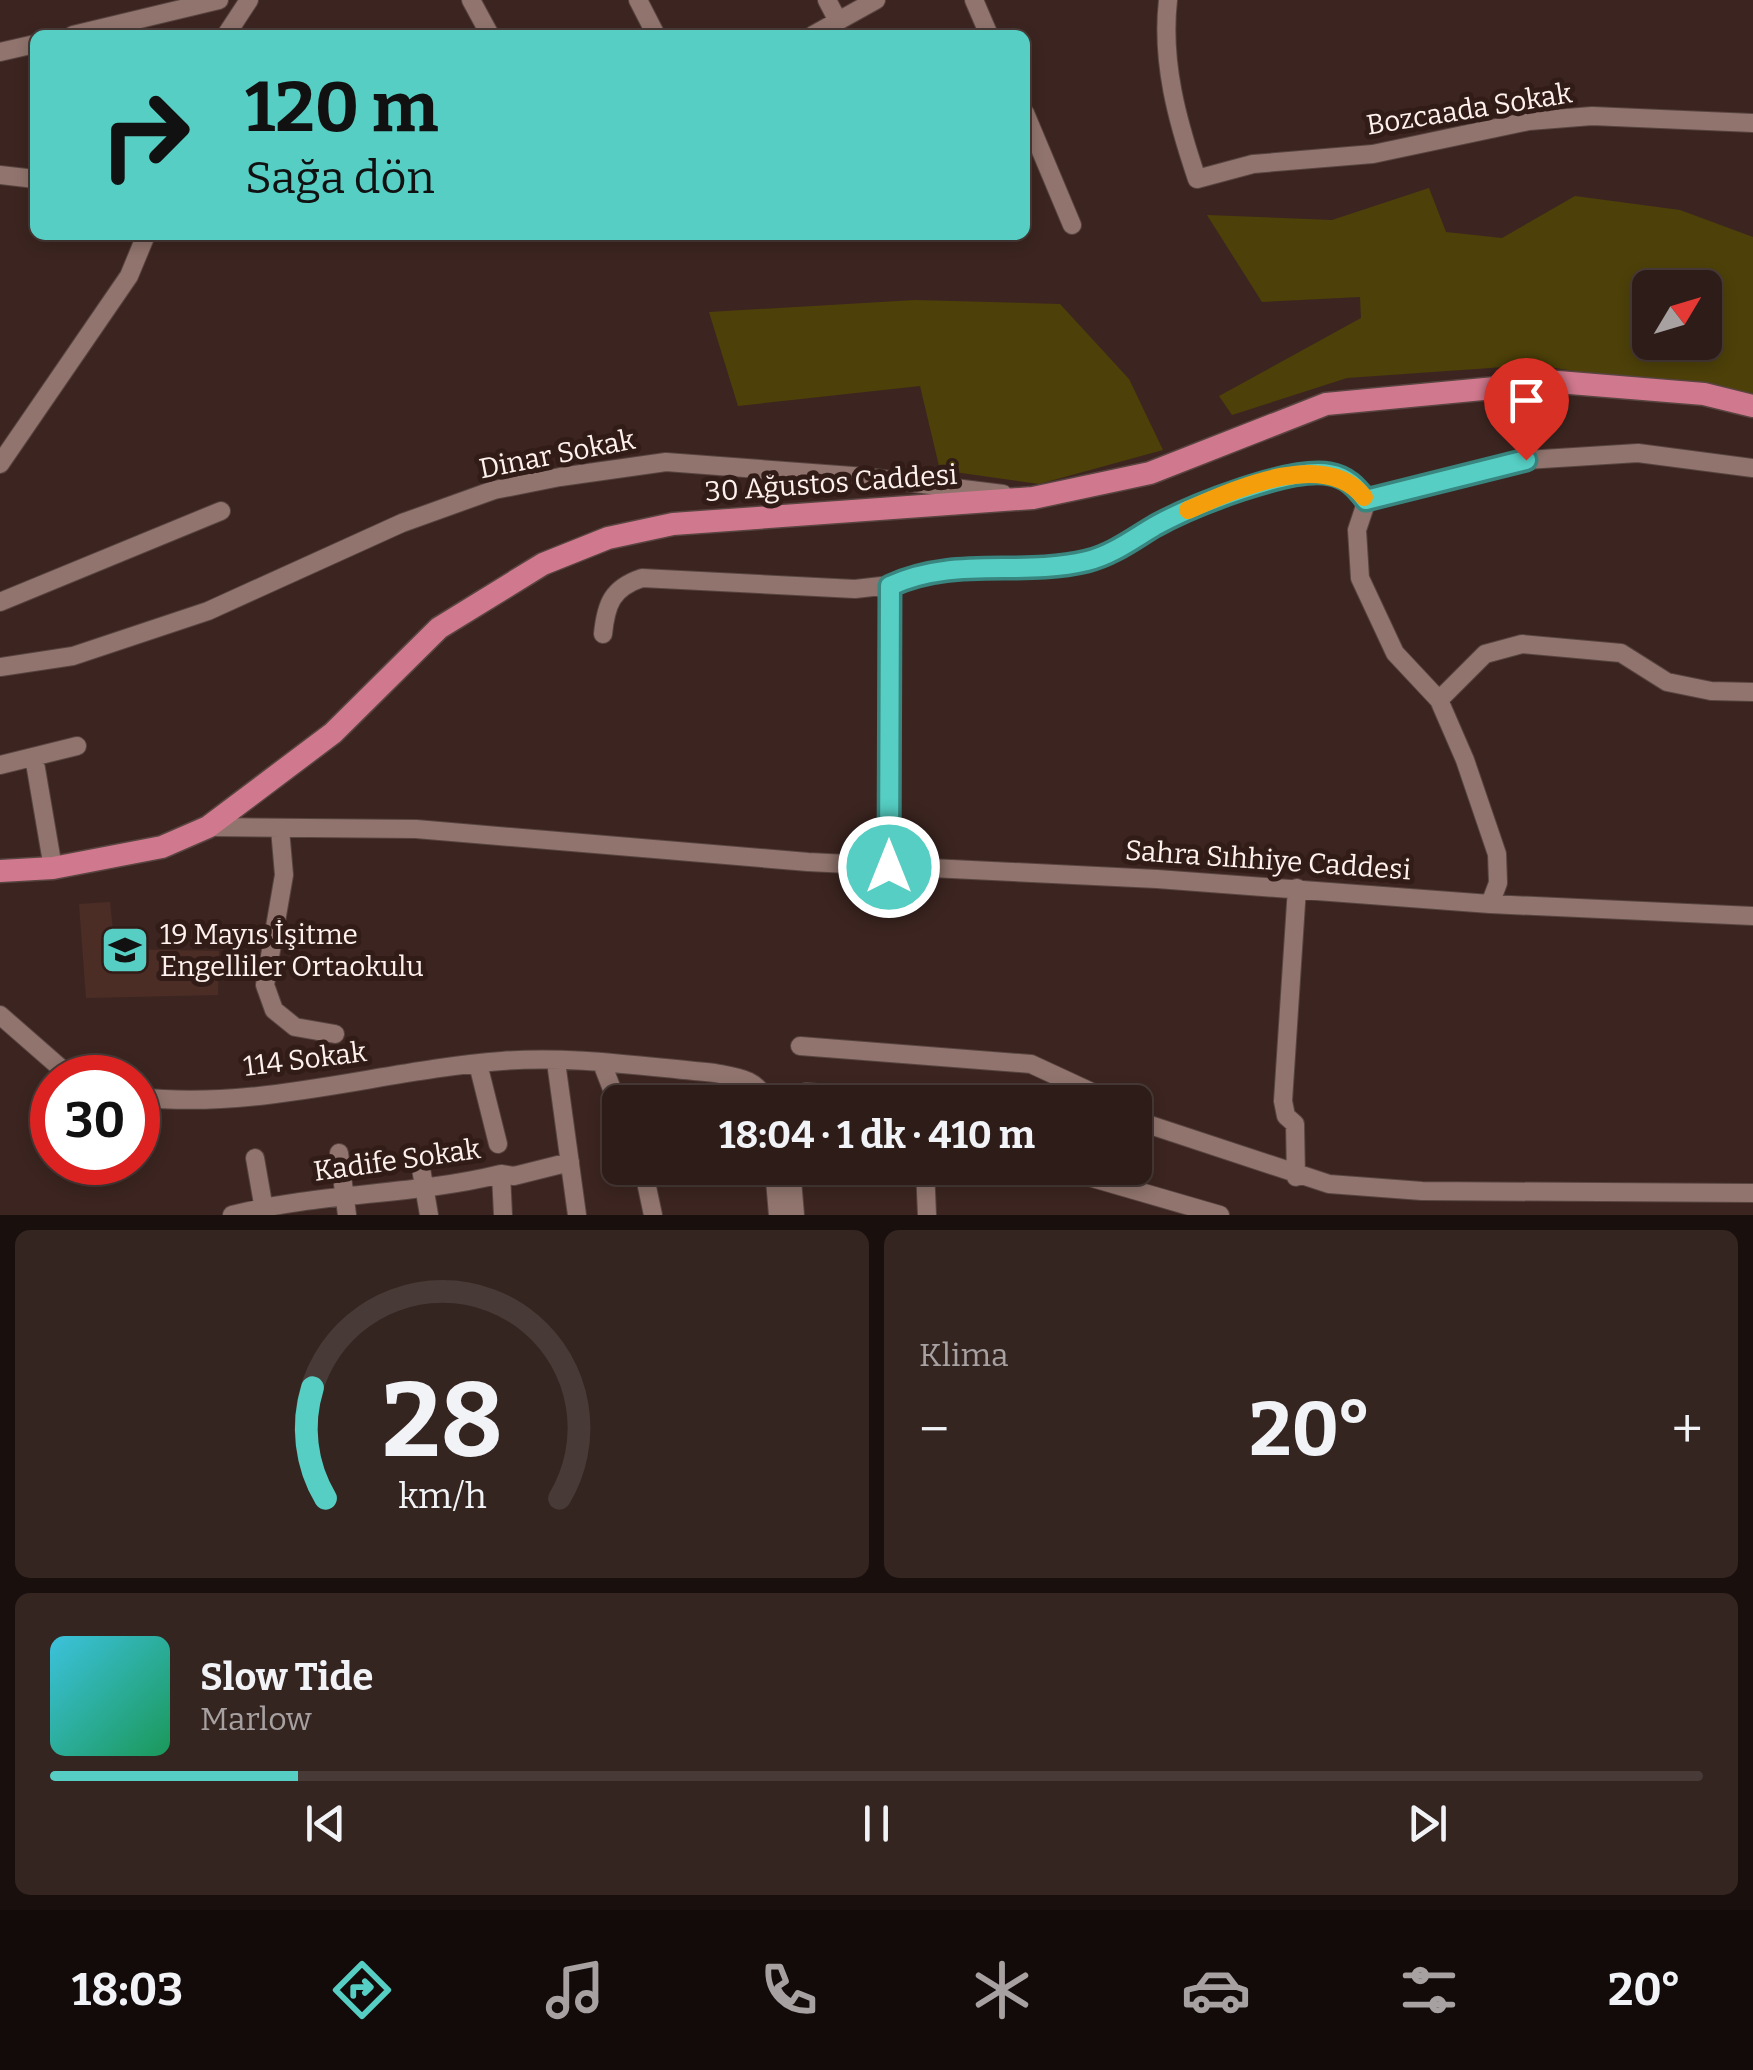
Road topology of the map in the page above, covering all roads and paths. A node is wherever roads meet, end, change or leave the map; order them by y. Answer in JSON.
{"nodes":[{"id":1,"x":219,"y":0,"type":"edge"},
{"id":2,"x":249,"y":0,"type":"edge"},
{"id":3,"x":471,"y":0,"type":"edge"},
{"id":4,"x":638,"y":0,"type":"edge"},
{"id":5,"x":827,"y":0,"type":"edge"},
{"id":6,"x":876,"y":0,"type":"edge"},
{"id":7,"x":974,"y":0,"type":"edge"},
{"id":8,"x":1168,"y":0,"type":"edge"},
{"id":9,"x":838,"y":21,"type":"junction"},
{"id":10,"x":95,"y":30,"type":"edge"},
{"id":11,"x":229,"y":30,"type":"edge"},
{"id":12,"x":487,"y":30,"type":"edge"},
{"id":13,"x":653,"y":30,"type":"edge"},
{"id":14,"x":821,"y":30,"type":"edge"},
{"id":15,"x":987,"y":30,"type":"edge"},
{"id":16,"x":30,"y":45,"type":"edge"},
{"id":17,"x":0,"y":52,"type":"edge"},
{"id":18,"x":1753,"y":123,"type":"edge"},
{"id":19,"x":1030,"y":126,"type":"edge"},
{"id":20,"x":0,"y":175,"type":"edge"},
{"id":21,"x":30,"y":178,"type":"edge"},
{"id":22,"x":1072,"y":225,"type":"dead end"},
{"id":23,"x":144,"y":240,"type":"edge"},
{"id":24,"x":1753,"y":406,"type":"edge"},
{"id":25,"x":0,"y":464,"type":"edge"},
{"id":26,"x":1753,"y":468,"type":"edge"},
{"id":27,"x":1032,"y":498,"type":"junction"},
{"id":28,"x":1366,"y":500,"type":"junction"},
{"id":29,"x":221,"y":511,"type":"dead end"},
{"id":30,"x":890,"y":586,"type":"junction"},
{"id":31,"x":0,"y":602,"type":"edge"},
{"id":32,"x":603,"y":634,"type":"dead end"},
{"id":33,"x":0,"y":668,"type":"edge"},
{"id":34,"x":1753,"y":692,"type":"edge"},
{"id":35,"x":1439,"y":700,"type":"junction"},
{"id":36,"x":77,"y":746,"type":"dead end"},
{"id":37,"x":34,"y":758,"type":"junction"},
{"id":38,"x":0,"y":765,"type":"edge"},
{"id":39,"x":208,"y":827,"type":"junction"},
{"id":40,"x":280,"y":829,"type":"junction"},
{"id":41,"x":889,"y":867,"type":"junction"},
{"id":42,"x":52,"y":868,"type":"junction"},
{"id":43,"x":0,"y":871,"type":"edge"},
{"id":44,"x":1298,"y":888,"type":"junction"},
{"id":45,"x":1490,"y":904,"type":"junction"},
{"id":46,"x":1753,"y":916,"type":"edge"},
{"id":47,"x":0,"y":1015,"type":"edge"},
{"id":48,"x":335,"y":1034,"type":"dead end"},
{"id":49,"x":800,"y":1046,"type":"dead end"},
{"id":50,"x":46,"y":1055,"type":"edge"},
{"id":51,"x":556,"y":1062,"type":"junction"},
{"id":52,"x":478,"y":1064,"type":"junction"},
{"id":53,"x":603,"y":1066,"type":"junction"},
{"id":54,"x":610,"y":1085,"type":"edge"},
{"id":55,"x":753,"y":1085,"type":"edge"},
{"id":56,"x":1076,"y":1085,"type":"edge"},
{"id":57,"x":160,"y":1097,"type":"edge"},
{"id":58,"x":1152,"y":1126,"type":"edge"},
{"id":59,"x":498,"y":1144,"type":"dead end"},
{"id":60,"x":339,"y":1153,"type":"dead end"},
{"id":61,"x":420,"y":1157,"type":"dead end"},
{"id":62,"x":255,"y":1158,"type":"dead end"},
{"id":63,"x":570,"y":1162,"type":"junction"},
{"id":64,"x":501,"y":1174,"type":"junction"},
{"id":65,"x":1296,"y":1177,"type":"junction"},
{"id":66,"x":647,"y":1185,"type":"edge"},
{"id":67,"x":782,"y":1185,"type":"edge"},
{"id":68,"x":789,"y":1185,"type":"edge"},
{"id":69,"x":926,"y":1185,"type":"edge"},
{"id":70,"x":1117,"y":1185,"type":"edge"},
{"id":71,"x":424,"y":1187,"type":"junction"},
{"id":72,"x":1753,"y":1193,"type":"edge"},
{"id":73,"x":346,"y":1207,"type":"edge"},
{"id":74,"x":264,"y":1212,"type":"edge"},
{"id":75,"x":232,"y":1215,"type":"edge"},
{"id":76,"x":429,"y":1215,"type":"edge"},
{"id":77,"x":502,"y":1215,"type":"edge"},
{"id":78,"x":577,"y":1215,"type":"edge"},
{"id":79,"x":654,"y":1215,"type":"edge"},
{"id":80,"x":778,"y":1215,"type":"edge"},
{"id":81,"x":795,"y":1215,"type":"edge"},
{"id":82,"x":927,"y":1215,"type":"edge"},
{"id":83,"x":1220,"y":1215,"type":"edge"}],
"edges":[{"from":1,"to":10,"type":"street"},
{"from":2,"to":11,"type":"street"},
{"from":3,"to":12,"type":"street"},
{"from":4,"to":13,"type":"street"},
{"from":5,"to":9,"type":"street"},
{"from":6,"to":9,"type":"street"},
{"from":7,"to":15,"type":"street"},
{"from":8,"to":18,"type":"street","name":"Bozcaada Sokak"},
{"from":9,"to":14,"type":"street"},
{"from":16,"to":17,"type":"street"},
{"from":19,"to":22,"type":"street"},
{"from":20,"to":21,"type":"street"},
{"from":23,"to":25,"type":"street"},
{"from":24,"to":27,"type":"main road","name":"30 Ağustos Caddesi"},
{"from":26,"to":28,"type":"street"},
{"from":27,"to":33,"type":"street","name":"Dinar Sokak"},
{"from":27,"to":39,"type":"main road","name":"30 Ağustos Caddesi"},
{"from":28,"to":30,"type":"street"},
{"from":28,"to":35,"type":"street"},
{"from":29,"to":31,"type":"street"},
{"from":30,"to":32,"type":"street"},
{"from":30,"to":41,"type":"street"},
{"from":34,"to":35,"type":"street"},
{"from":35,"to":45,"type":"street"},
{"from":36,"to":37,"type":"street"},
{"from":37,"to":38,"type":"street"},
{"from":37,"to":42,"type":"street"},
{"from":39,"to":40,"type":"street","name":"Sahra Sıhhiye Caddesi"},
{"from":39,"to":42,"type":"main road","name":"30 Ağustos Caddesi"},
{"from":40,"to":41,"type":"street","name":"Sahra Sıhhiye Caddesi"},
{"from":40,"to":48,"type":"street"},
{"from":41,"to":44,"type":"street","name":"Sahra Sıhhiye Caddesi"},
{"from":42,"to":43,"type":"main road","name":"30 Ağustos Caddesi"},
{"from":44,"to":45,"type":"street","name":"Sahra Sıhhiye Caddesi"},
{"from":44,"to":65,"type":"street"},
{"from":45,"to":46,"type":"street","name":"Sahra Sıhhiye Caddesi"},
{"from":47,"to":50,"type":"street"},
{"from":49,"to":56,"type":"street"},
{"from":51,"to":52,"type":"street","name":"114 Sokak"},
{"from":51,"to":53,"type":"street","name":"114 Sokak"},
{"from":51,"to":63,"type":"street"},
{"from":52,"to":57,"type":"street","name":"114 Sokak"},
{"from":52,"to":59,"type":"street"},
{"from":53,"to":54,"type":"street"},
{"from":53,"to":55,"type":"street","name":"114 Sokak"},
{"from":58,"to":65,"type":"street"},
{"from":60,"to":73,"type":"street"},
{"from":61,"to":71,"type":"street"},
{"from":62,"to":74,"type":"street"},
{"from":63,"to":64,"type":"street","name":"Kadife Sokak"},
{"from":63,"to":78,"type":"street"},
{"from":64,"to":71,"type":"street","name":"Kadife Sokak"},
{"from":64,"to":77,"type":"street"},
{"from":65,"to":72,"type":"street"},
{"from":66,"to":79,"type":"street"},
{"from":67,"to":80,"type":"street"},
{"from":68,"to":81,"type":"street"},
{"from":69,"to":82,"type":"street"},
{"from":70,"to":83,"type":"street"},
{"from":71,"to":73,"type":"street","name":"Kadife Sokak"},
{"from":71,"to":76,"type":"street"},
{"from":73,"to":74,"type":"street","name":"Kadife Sokak"},
{"from":74,"to":75,"type":"street","name":"Kadife Sokak"}]}
